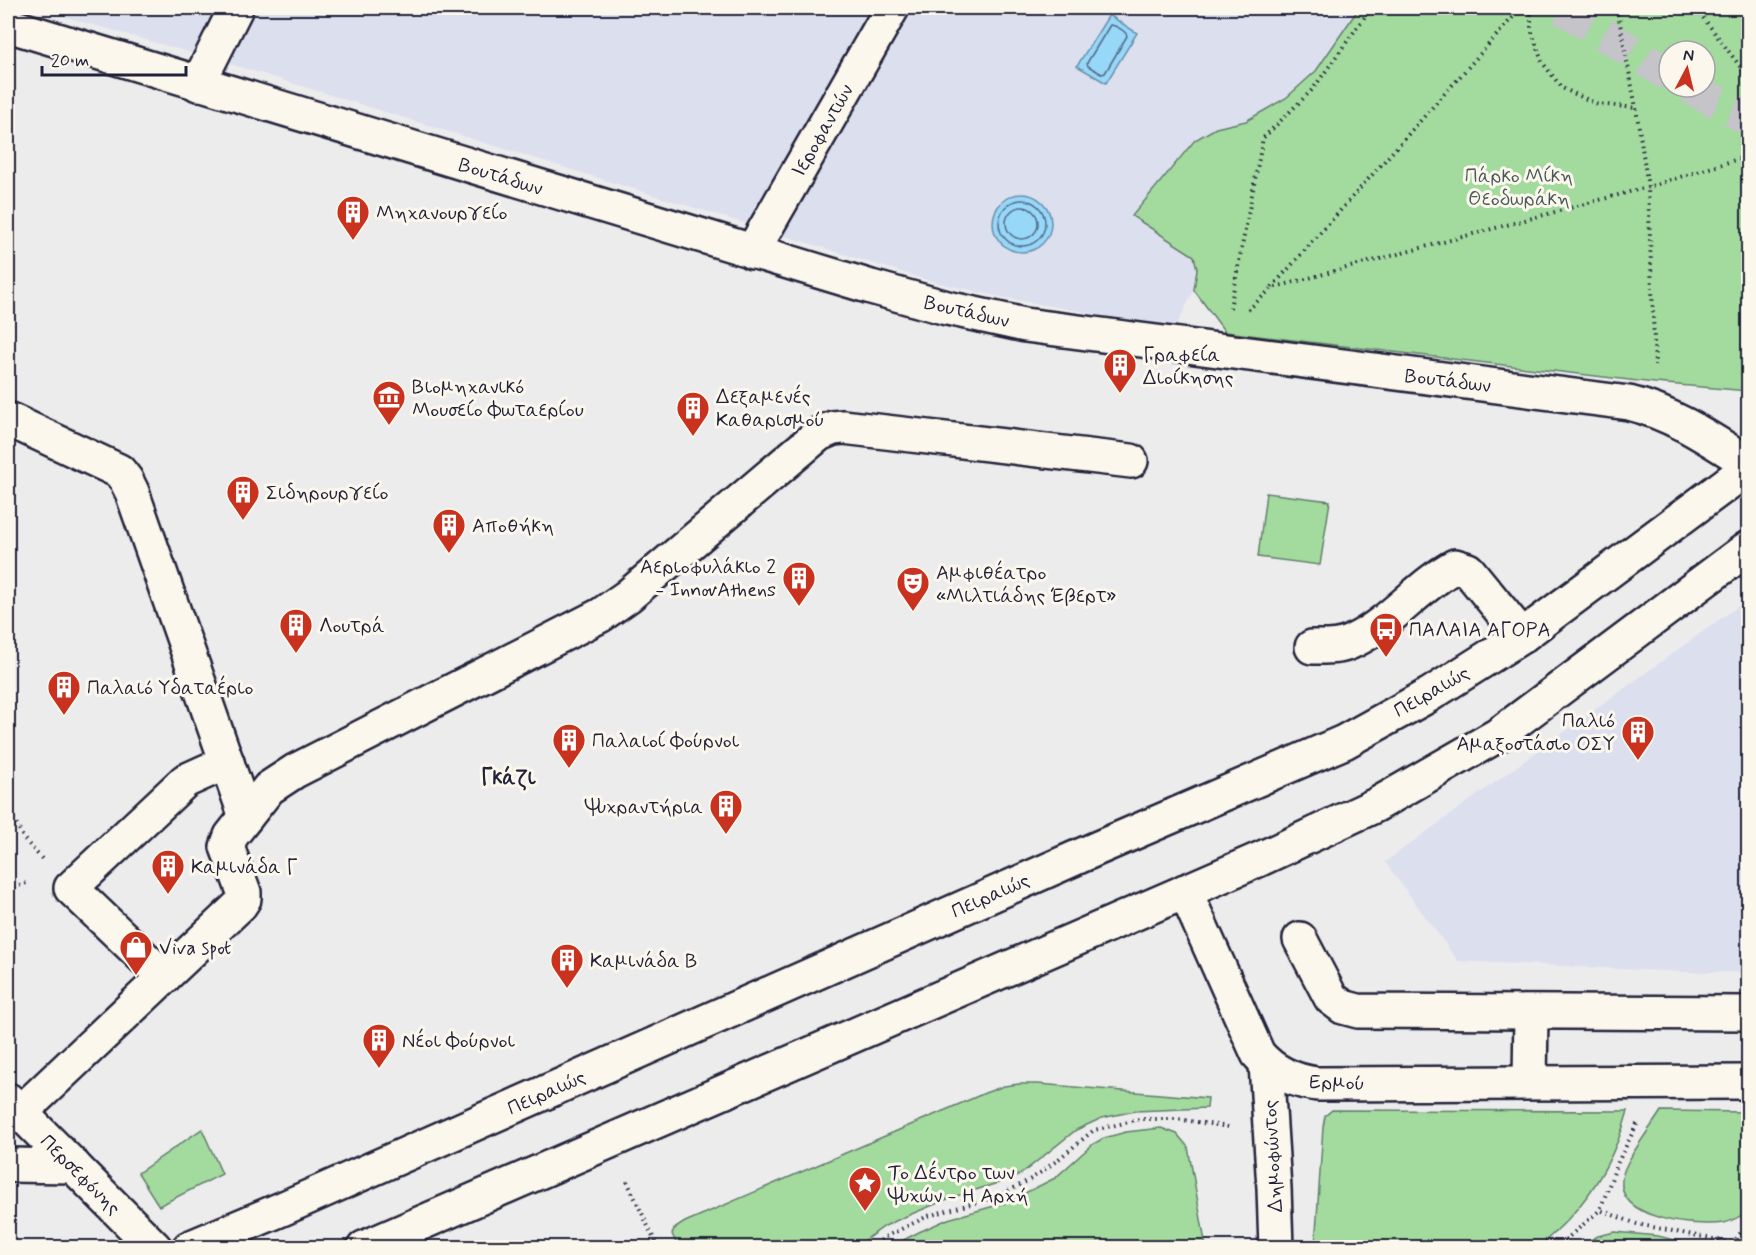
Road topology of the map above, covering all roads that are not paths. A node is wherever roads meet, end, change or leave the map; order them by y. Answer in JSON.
{"nodes":[{"id":1,"x":236,"y":8,"type":"edge"},
{"id":2,"x":892,"y":8,"type":"edge"},
{"id":3,"x":8,"y":24,"type":"edge"},
{"id":4,"x":198,"y":84,"type":"junction"},
{"id":5,"x":752,"y":252,"type":"junction"},
{"id":6,"x":8,"y":419,"type":"edge"},
{"id":7,"x":1131,"y":461,"type":"dead end"},
{"id":8,"x":1749,"y":465,"type":"edge"},
{"id":9,"x":1749,"y":548,"type":"edge"},
{"id":10,"x":1522,"y":636,"type":"junction"},
{"id":11,"x":1312,"y":647,"type":"dead end"},
{"id":12,"x":227,"y":762,"type":"junction"},
{"id":13,"x":246,"y":817,"type":"junction"},
{"id":14,"x":1185,"y":891,"type":"junction"},
{"id":15,"x":1300,"y":939,"type":"dead end"},
{"id":16,"x":164,"y":977,"type":"junction"},
{"id":17,"x":1531,"y":1013,"type":"junction"},
{"id":18,"x":1749,"y":1013,"type":"edge"},
{"id":19,"x":1266,"y":1064,"type":"junction"},
{"id":20,"x":1530,"y":1082,"type":"junction"},
{"id":21,"x":1749,"y":1082,"type":"edge"},
{"id":22,"x":14,"y":1106,"type":"edge"},
{"id":23,"x":8,"y":1165,"type":"edge"},
{"id":24,"x":74,"y":1166,"type":"junction"},
{"id":25,"x":155,"y":1248,"type":"edge"},
{"id":26,"x":189,"y":1248,"type":"edge"},
{"id":27,"x":364,"y":1248,"type":"edge"},
{"id":28,"x":1276,"y":1248,"type":"edge"}],
"edges":[{"from":1,"to":4,"type":"street"},
{"from":2,"to":5,"type":"street","name":"Ιεροφαντών"},
{"from":3,"to":4,"type":"street","name":"Βουτάδων"},
{"from":4,"to":5,"type":"street","name":"Βουτάδων"},
{"from":5,"to":8,"type":"street","name":"Βουτάδων"},
{"from":6,"to":12,"type":"street"},
{"from":7,"to":13,"type":"street"},
{"from":8,"to":10,"type":"street","name":"Πειραιώς"},
{"from":9,"to":14,"type":"street"},
{"from":10,"to":11,"type":"street"},
{"from":10,"to":26,"type":"street","name":"Πειραιώς"},
{"from":12,"to":13,"type":"street"},
{"from":12,"to":16,"type":"street"},
{"from":13,"to":16,"type":"street"},
{"from":14,"to":19,"type":"street"},
{"from":14,"to":27,"type":"street"},
{"from":15,"to":17,"type":"street"},
{"from":16,"to":22,"type":"street"},
{"from":17,"to":18,"type":"street"},
{"from":17,"to":20,"type":"street"},
{"from":19,"to":20,"type":"street","name":"Ερμού"},
{"from":19,"to":28,"type":"street","name":"Δημοφώντος"},
{"from":20,"to":21,"type":"street","name":"Ερμού"},
{"from":22,"to":24,"type":"street","name":"Περσεφόνης"},
{"from":23,"to":24,"type":"street"},
{"from":24,"to":25,"type":"street","name":"Περσεφόνης"}]}
